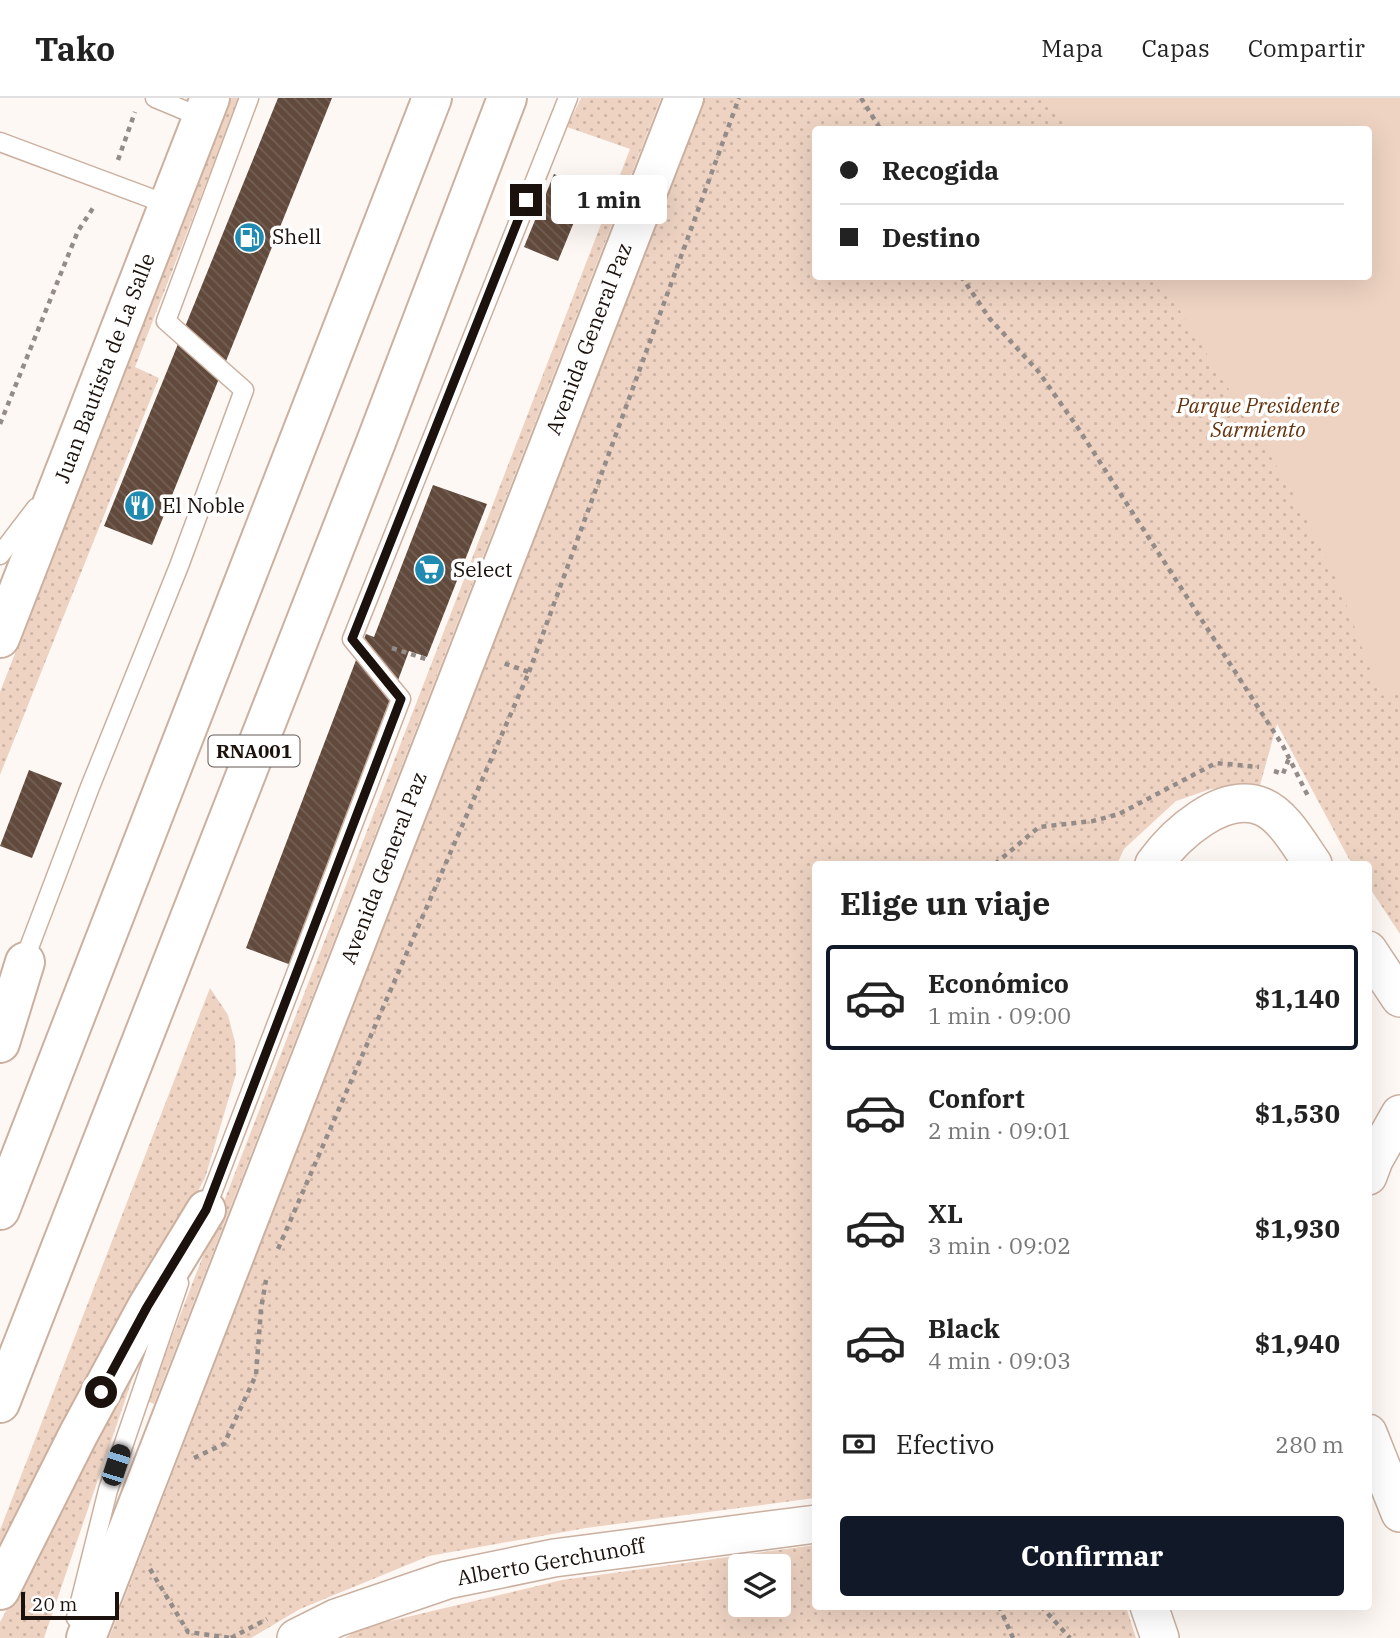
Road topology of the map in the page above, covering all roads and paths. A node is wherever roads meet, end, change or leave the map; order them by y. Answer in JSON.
{"nodes":[{"id":1,"x":155,"y":98,"type":"edge"},
{"id":2,"x":249,"y":98,"type":"edge"},
{"id":3,"x":432,"y":98,"type":"edge"},
{"id":4,"x":507,"y":98,"type":"edge"},
{"id":5,"x":568,"y":98,"type":"edge"},
{"id":6,"x":684,"y":98,"type":"edge"},
{"id":7,"x":739,"y":98,"type":"edge"},
{"id":8,"x":861,"y":98,"type":"edge"},
{"id":9,"x":206,"y":108,"type":"edge"},
{"id":10,"x":136,"y":110,"type":"dead end"},
{"id":11,"x":878,"y":126,"type":"edge"},
{"id":12,"x":0,"y":142,"type":"edge"},
{"id":13,"x":109,"y":183,"type":"junction"},
{"id":14,"x":169,"y":205,"type":"junction"},
{"id":15,"x":964,"y":280,"type":"edge"},
{"id":16,"x":0,"y":424,"type":"edge"},
{"id":17,"x":64,"y":472,"type":"junction"},
{"id":18,"x":0,"y":555,"type":"edge"},
{"id":19,"x":355,"y":633,"type":"junction"},
{"id":20,"x":0,"y":638,"type":"edge"},
{"id":21,"x":433,"y":650,"type":"dead end"},
{"id":22,"x":498,"y":661,"type":"dead end"},
{"id":23,"x":529,"y":672,"type":"junction"},
{"id":24,"x":999,"y":861,"type":"edge"},
{"id":25,"x":1156,"y":861,"type":"edge"},
{"id":26,"x":1311,"y":861,"type":"edge"},
{"id":27,"x":1372,"y":956,"type":"edge"},
{"id":28,"x":25,"y":962,"type":"junction"},
{"id":29,"x":0,"y":993,"type":"edge"},
{"id":30,"x":1400,"y":998,"type":"edge"},
{"id":31,"x":0,"y":1043,"type":"edge"},
{"id":32,"x":1400,"y":1115,"type":"edge"},
{"id":33,"x":1372,"y":1166,"type":"edge"},
{"id":34,"x":0,"y":1210,"type":"edge"},
{"id":35,"x":206,"y":1210,"type":"junction"},
{"id":36,"x":277,"y":1253,"type":"dead end"},
{"id":37,"x":266,"y":1277,"type":"dead end"},
{"id":38,"x":0,"y":1404,"type":"edge"},
{"id":39,"x":1372,"y":1445,"type":"edge"},
{"id":40,"x":192,"y":1459,"type":"dead end"},
{"id":41,"x":1400,"y":1513,"type":"edge"},
{"id":42,"x":812,"y":1525,"type":"edge"},
{"id":43,"x":146,"y":1562,"type":"dead end"},
{"id":44,"x":0,"y":1590,"type":"edge"},
{"id":45,"x":1001,"y":1610,"type":"edge"},
{"id":46,"x":1045,"y":1610,"type":"edge"},
{"id":47,"x":1150,"y":1610,"type":"edge"},
{"id":48,"x":71,"y":1638,"type":"edge"},
{"id":49,"x":86,"y":1638,"type":"edge"},
{"id":50,"x":231,"y":1638,"type":"edge"},
{"id":51,"x":296,"y":1638,"type":"edge"},
{"id":52,"x":1013,"y":1638,"type":"edge"},
{"id":53,"x":1070,"y":1638,"type":"edge"},
{"id":54,"x":1160,"y":1638,"type":"edge"}],
"edges":[{"from":1,"to":9,"type":"lane"},
{"from":2,"to":28,"type":"lane"},
{"from":3,"to":34,"type":"main road","number":"RNA001"},
{"from":4,"to":38,"type":"main road","number":"RNA001"},
{"from":5,"to":19,"type":"lane"},
{"from":6,"to":49,"type":"main road","name":"Avenida General Paz"},
{"from":7,"to":23,"type":"path"},
{"from":8,"to":11,"type":"path"},
{"from":9,"to":14,"type":"main road","name":"Juan Bautista de La Salle"},
{"from":10,"to":13,"type":"path"},
{"from":12,"to":13,"type":"lane"},
{"from":13,"to":14,"type":"lane"},
{"from":13,"to":16,"type":"path"},
{"from":14,"to":17,"type":"main road","name":"Juan Bautista de La Salle"},
{"from":15,"to":24,"type":"path"},
{"from":17,"to":18,"type":"lane"},
{"from":17,"to":20,"type":"main road","name":"Juan Bautista de La Salle"},
{"from":19,"to":21,"type":"path"},
{"from":19,"to":35,"type":"lane"},
{"from":22,"to":23,"type":"path"},
{"from":23,"to":36,"type":"path"},
{"from":25,"to":26,"type":"street"},
{"from":27,"to":30,"type":"street"},
{"from":28,"to":29,"type":"lane"},
{"from":28,"to":31,"type":"main road"},
{"from":32,"to":33,"type":"street"},
{"from":35,"to":44,"type":"main road"},
{"from":35,"to":48,"type":"lane"},
{"from":37,"to":40,"type":"path"},
{"from":39,"to":41,"type":"street"},
{"from":42,"to":51,"type":"street","name":"Alberto Gerchunoff"},
{"from":43,"to":50,"type":"path"},
{"from":45,"to":52,"type":"path"},
{"from":46,"to":53,"type":"path"},
{"from":47,"to":54,"type":"street"}]}
